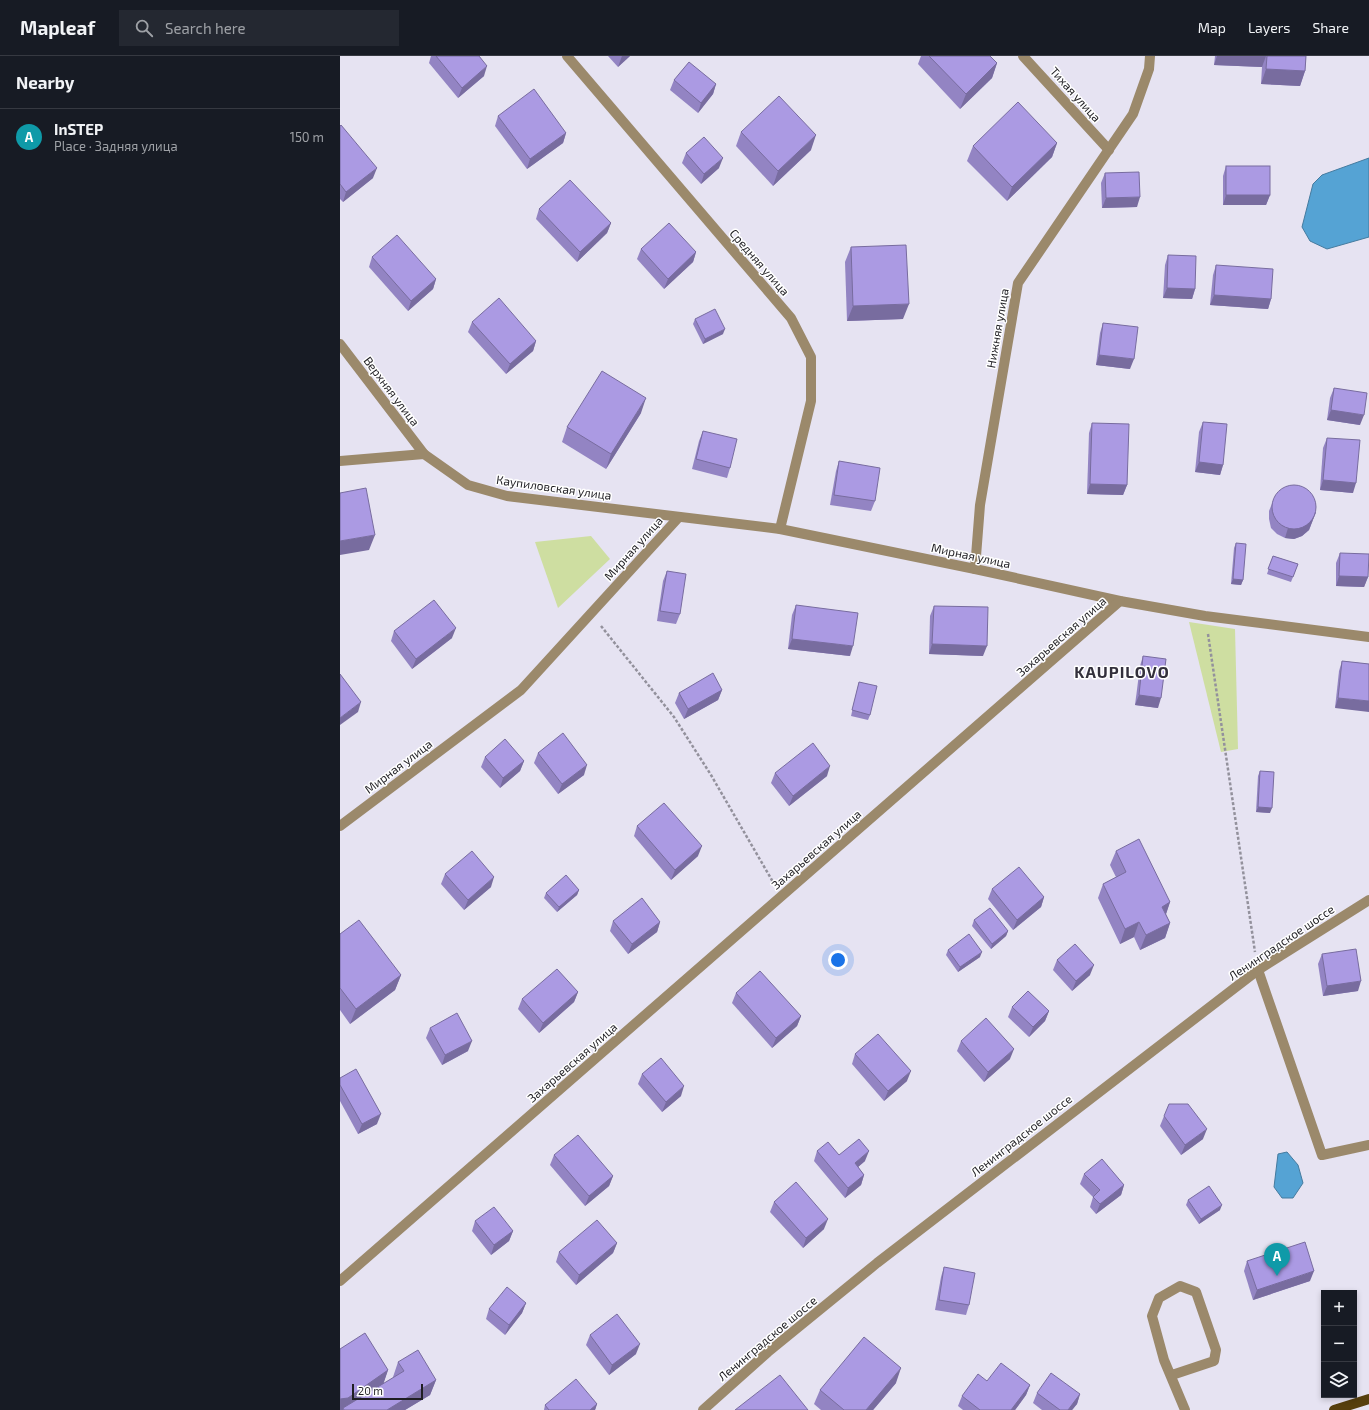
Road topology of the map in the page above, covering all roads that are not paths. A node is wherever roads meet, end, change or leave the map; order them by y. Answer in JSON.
{"nodes":[{"id":1,"x":567,"y":56,"type":"edge"},
{"id":2,"x":1024,"y":56,"type":"edge"},
{"id":3,"x":1150,"y":56,"type":"edge"},
{"id":4,"x":1109,"y":150,"type":"junction"},
{"id":5,"x":340,"y":344,"type":"edge"},
{"id":6,"x":424,"y":454,"type":"junction"},
{"id":7,"x":340,"y":461,"type":"edge"},
{"id":8,"x":679,"y":517,"type":"junction"},
{"id":9,"x":780,"y":529,"type":"junction"},
{"id":10,"x":975,"y":569,"type":"junction"},
{"id":11,"x":1120,"y":601,"type":"junction"},
{"id":12,"x":1369,"y":637,"type":"edge"},
{"id":13,"x":340,"y":826,"type":"edge"},
{"id":14,"x":1369,"y":900,"type":"edge"},
{"id":15,"x":1258,"y":970,"type":"junction"},
{"id":16,"x":1369,"y":1145,"type":"edge"},
{"id":17,"x":340,"y":1281,"type":"edge"},
{"id":18,"x":1172,"y":1375,"type":"junction"},
{"id":19,"x":1369,"y":1399,"type":"edge"},
{"id":20,"x":703,"y":1410,"type":"edge"},
{"id":21,"x":1185,"y":1410,"type":"edge"},
{"id":22,"x":1334,"y":1410,"type":"edge"}],
"edges":[{"from":1,"to":9,"type":"street","name":"Средняя улица"},
{"from":2,"to":4,"type":"street","name":"Тихая улица"},
{"from":3,"to":4,"type":"street","name":"Нижняя улица"},
{"from":4,"to":10,"type":"street","name":"Нижняя улица"},
{"from":5,"to":6,"type":"street","name":"Верхняя улица"},
{"from":6,"to":7,"type":"street"},
{"from":6,"to":8,"type":"street","name":"Каупиловская улица"},
{"from":8,"to":9,"type":"street","name":"Мирная улица"},
{"from":8,"to":13,"type":"street","name":"Мирная улица"},
{"from":9,"to":10,"type":"street","name":"Мирная улица"},
{"from":10,"to":11,"type":"street","name":"Мирная улица"},
{"from":11,"to":12,"type":"street","name":"Захарьевская улица"},
{"from":11,"to":17,"type":"street","name":"Захарьевская улица"},
{"from":14,"to":15,"type":"street","name":"Ленинградское шоссе"},
{"from":15,"to":16,"type":"street"},
{"from":15,"to":20,"type":"street","name":"Ленинградское шоссе"},
{"from":18,"to":18,"type":"street"},
{"from":18,"to":21,"type":"street"},
{"from":19,"to":22,"type":"main road"}]}
